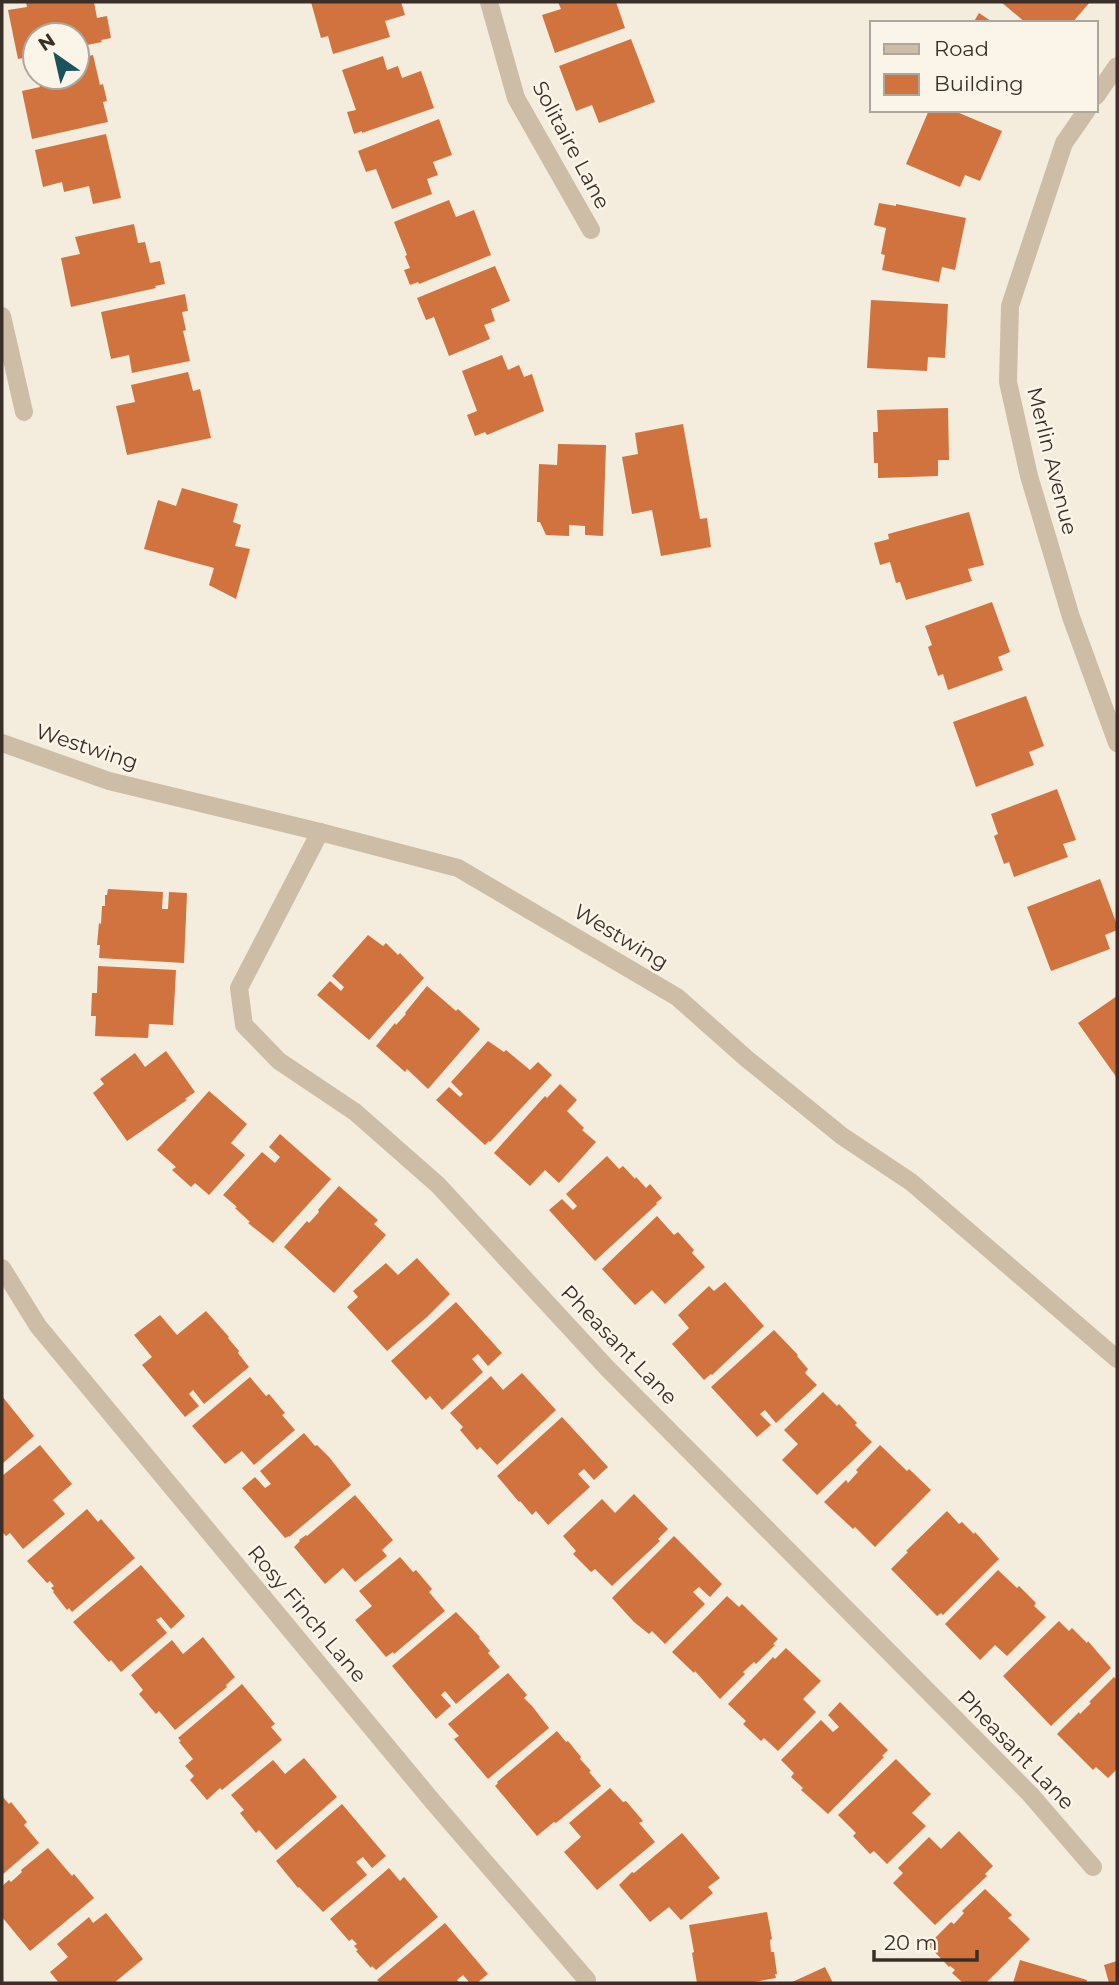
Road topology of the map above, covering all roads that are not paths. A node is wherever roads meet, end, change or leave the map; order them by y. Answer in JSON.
{"nodes":[{"id":1,"x":489,"y":2,"type":"edge"},
{"id":2,"x":1117,"y":66,"type":"edge"},
{"id":3,"x":1098,"y":93,"type":"edge"},
{"id":4,"x":1086,"y":112,"type":"edge"},
{"id":5,"x":591,"y":230,"type":"dead end"},
{"id":6,"x":2,"y":316,"type":"edge"},
{"id":7,"x":24,"y":412,"type":"dead end"},
{"id":8,"x":2,"y":743,"type":"edge"},
{"id":9,"x":1117,"y":743,"type":"edge"},
{"id":10,"x":320,"y":832,"type":"junction"},
{"id":11,"x":2,"y":1268,"type":"edge"},
{"id":12,"x":1117,"y":1359,"type":"edge"},
{"id":13,"x":1093,"y":1867,"type":"dead end"},
{"id":14,"x":587,"y":1980,"type":"dead end"}],
"edges":[{"from":1,"to":5,"type":"street","name":"Solitaire Lane"},
{"from":2,"to":3,"type":"street"},
{"from":4,"to":9,"type":"street","name":"Merlin Avenue"},
{"from":6,"to":7,"type":"street"},
{"from":8,"to":10,"type":"street","name":"Westwing"},
{"from":10,"to":12,"type":"street","name":"Westwing"},
{"from":10,"to":13,"type":"street","name":"Pheasant Lane"},
{"from":11,"to":14,"type":"street","name":"Rosy Finch Lane"}]}
